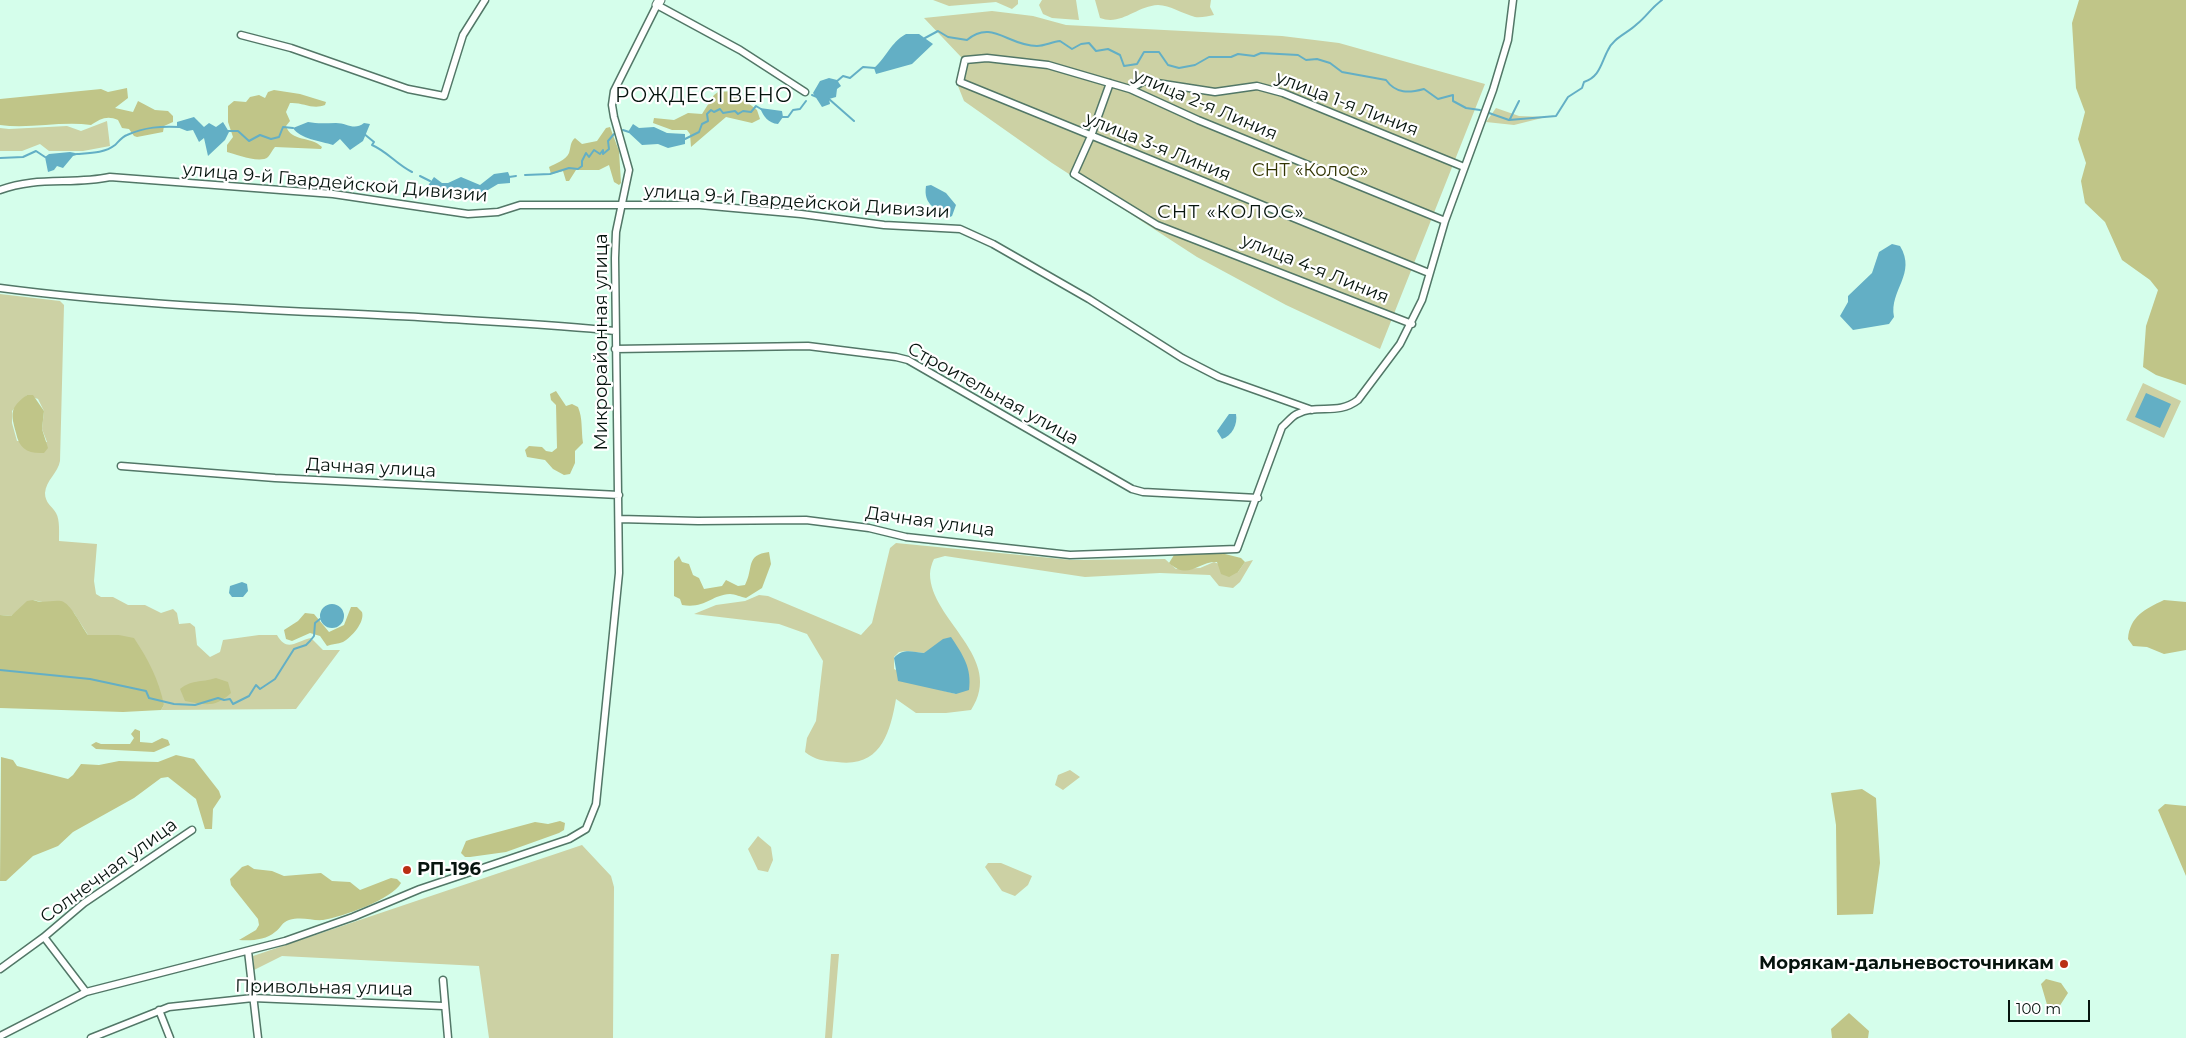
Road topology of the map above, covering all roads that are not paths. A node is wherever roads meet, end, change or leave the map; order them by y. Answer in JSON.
{"nodes":[{"id":1,"x":485,"y":0,"type":"edge"},
{"id":2,"x":1513,"y":0,"type":"edge"},
{"id":3,"x":659,"y":3,"type":"edge"},
{"id":4,"x":241,"y":35,"type":"dead end"},
{"id":5,"x":960,"y":82,"type":"joint"},
{"id":6,"x":1110,"y":83,"type":"junction"},
{"id":7,"x":1130,"y":89,"type":"junction"},
{"id":8,"x":805,"y":92,"type":"dead end"},
{"id":9,"x":1091,"y":136,"type":"junction"},
{"id":10,"x":1464,"y":166,"type":"junction"},
{"id":11,"x":0,"y":190,"type":"edge"},
{"id":12,"x":622,"y":206,"type":"junction"},
{"id":13,"x":1445,"y":221,"type":"junction"},
{"id":14,"x":1429,"y":273,"type":"junction"},
{"id":15,"x":0,"y":288,"type":"edge"},
{"id":16,"x":1412,"y":324,"type":"junction"},
{"id":17,"x":615,"y":331,"type":"junction"},
{"id":18,"x":615,"y":349,"type":"junction"},
{"id":19,"x":1312,"y":410,"type":"junction"},
{"id":20,"x":121,"y":466,"type":"dead end"},
{"id":21,"x":619,"y":495,"type":"junction"},
{"id":22,"x":1258,"y":498,"type":"junction"},
{"id":23,"x":619,"y":519,"type":"junction"},
{"id":24,"x":192,"y":830,"type":"dead end"},
{"id":25,"x":44,"y":937,"type":"junction"},
{"id":26,"x":248,"y":951,"type":"junction"},
{"id":27,"x":0,"y":968,"type":"edge"},
{"id":28,"x":442,"y":980,"type":"dead end"},
{"id":29,"x":86,"y":992,"type":"junction"},
{"id":30,"x":253,"y":998,"type":"junction"},
{"id":31,"x":443,"y":1006,"type":"junction"},
{"id":32,"x":159,"y":1010,"type":"junction"},
{"id":33,"x":0,"y":1036,"type":"edge"},
{"id":34,"x":91,"y":1038,"type":"edge"},
{"id":35,"x":170,"y":1038,"type":"edge"},
{"id":36,"x":258,"y":1038,"type":"edge"},
{"id":37,"x":448,"y":1038,"type":"edge"}],
"edges":[{"from":1,"to":4,"type":"street"},
{"from":2,"to":10,"type":"street"},
{"from":3,"to":8,"type":"street"},
{"from":3,"to":12,"type":"street","name":"Микрорайонная улица"},
{"from":5,"to":6,"type":"street","name":"улица 2-я Линия"},
{"from":5,"to":9,"type":"street","name":"улица 3-я Линия"},
{"from":6,"to":7,"type":"street","name":"улица 2-я Линия"},
{"from":6,"to":9,"type":"street"},
{"from":7,"to":10,"type":"street","name":"улица 1-я Линия"},
{"from":7,"to":13,"type":"street","name":"улица 2-я Линия"},
{"from":9,"to":14,"type":"street","name":"улица 3-я Линия"},
{"from":9,"to":16,"type":"street","name":"улица 4-я Линия"},
{"from":10,"to":13,"type":"street"},
{"from":11,"to":12,"type":"street","name":"улица 9-й Гвардейской Дивизии"},
{"from":12,"to":17,"type":"street","name":"Микрорайонная улица"},
{"from":12,"to":19,"type":"street","name":"улица 9-й Гвардейской Дивизии"},
{"from":13,"to":14,"type":"street"},
{"from":14,"to":16,"type":"street"},
{"from":15,"to":17,"type":"street"},
{"from":16,"to":19,"type":"street"},
{"from":17,"to":18,"type":"street","name":"Микрорайонная улица"},
{"from":18,"to":21,"type":"street","name":"Микрорайонная улица"},
{"from":18,"to":22,"type":"street","name":"Строительная улица"},
{"from":19,"to":22,"type":"street"},
{"from":20,"to":21,"type":"street","name":"Дачная улица"},
{"from":21,"to":23,"type":"street","name":"Микрорайонная улица"},
{"from":22,"to":23,"type":"street","name":"Дачная улица"},
{"from":23,"to":26,"type":"street","name":"Микрорайонная улица"},
{"from":24,"to":25,"type":"street","name":"Солнечная улица"},
{"from":25,"to":27,"type":"street","name":"Солнечная улица"},
{"from":25,"to":29,"type":"street","name":"Солнечная улица"},
{"from":26,"to":29,"type":"street","name":"Микрорайонная улица"},
{"from":26,"to":30,"type":"street"},
{"from":28,"to":31,"type":"street"},
{"from":29,"to":33,"type":"street","name":"Микрорайонная улица"},
{"from":30,"to":31,"type":"street","name":"Привольная улица"},
{"from":30,"to":32,"type":"street","name":"Привольная улица"},
{"from":30,"to":36,"type":"street"},
{"from":31,"to":37,"type":"street"},
{"from":32,"to":34,"type":"street","name":"Привольная улица"},
{"from":32,"to":35,"type":"street"}]}
